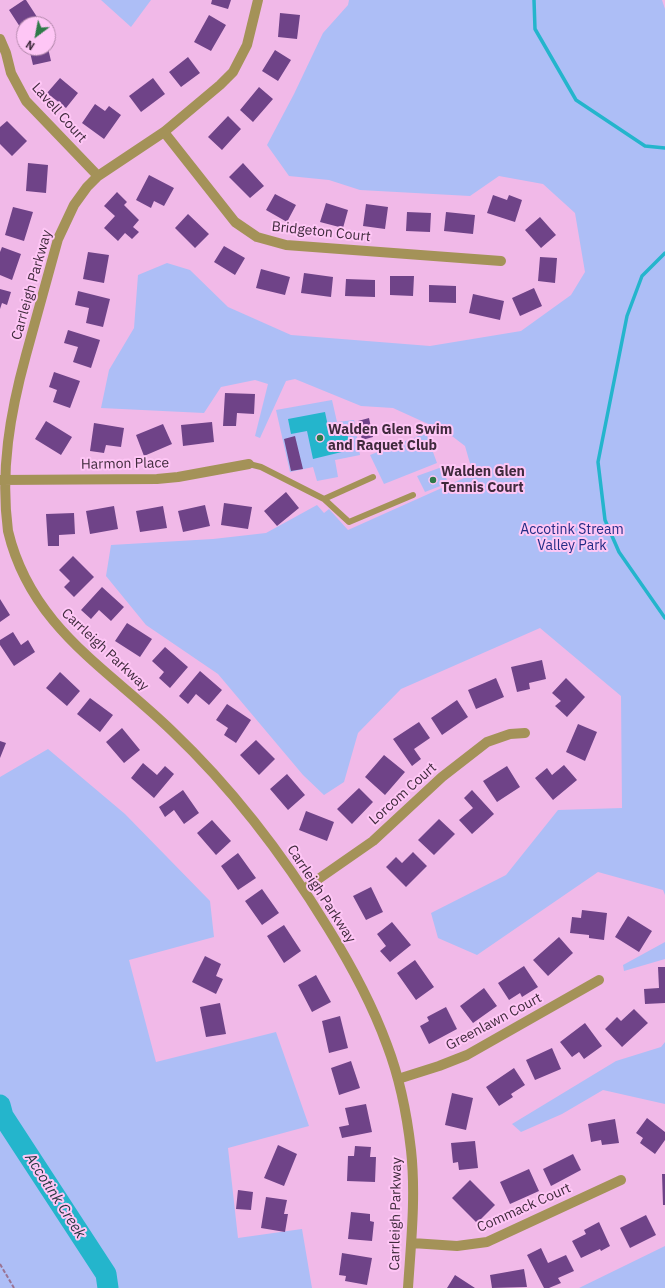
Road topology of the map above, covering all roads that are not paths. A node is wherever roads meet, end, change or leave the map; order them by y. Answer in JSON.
{"nodes":[{"id":1,"x":258,"y":0,"type":"edge"},
{"id":2,"x":0,"y":40,"type":"edge"},
{"id":3,"x":164,"y":132,"type":"junction"},
{"id":4,"x":98,"y":176,"type":"junction"},
{"id":5,"x":501,"y":260,"type":"dead end"},
{"id":6,"x":250,"y":464,"type":"joint"},
{"id":7,"x":373,"y":477,"type":"dead end"},
{"id":8,"x":1,"y":480,"type":"edge"},
{"id":9,"x":413,"y":495,"type":"dead end"},
{"id":10,"x":324,"y":499,"type":"junction"},
{"id":11,"x":525,"y":733,"type":"dead end"},
{"id":12,"x":304,"y":889,"type":"junction"},
{"id":13,"x":599,"y":980,"type":"dead end"},
{"id":14,"x":398,"y":1079,"type":"junction"},
{"id":15,"x":621,"y":1180,"type":"dead end"},
{"id":16,"x":412,"y":1243,"type":"junction"},
{"id":17,"x":408,"y":1288,"type":"edge"}],
"edges":[{"from":1,"to":3,"type":"street","name":"Carrleigh Parkway"},
{"from":2,"to":4,"type":"street","name":"Lavell Court"},
{"from":3,"to":4,"type":"street","name":"Carrleigh Parkway"},
{"from":3,"to":5,"type":"street","name":"Bridgeton Court"},
{"from":4,"to":8,"type":"street","name":"Carrleigh Parkway"},
{"from":6,"to":8,"type":"street","name":"Harmon Place"},
{"from":6,"to":10,"type":"lane"},
{"from":7,"to":10,"type":"lane"},
{"from":8,"to":12,"type":"street","name":"Carrleigh Parkway"},
{"from":9,"to":10,"type":"lane"},
{"from":11,"to":12,"type":"street","name":"Lorcom Court"},
{"from":12,"to":14,"type":"street","name":"Carrleigh Parkway"},
{"from":13,"to":14,"type":"street","name":"Greenlawn Court"},
{"from":14,"to":16,"type":"street","name":"Carrleigh Parkway"},
{"from":15,"to":16,"type":"street","name":"Commack Court"},
{"from":16,"to":17,"type":"street","name":"Carrleigh Parkway"}]}
